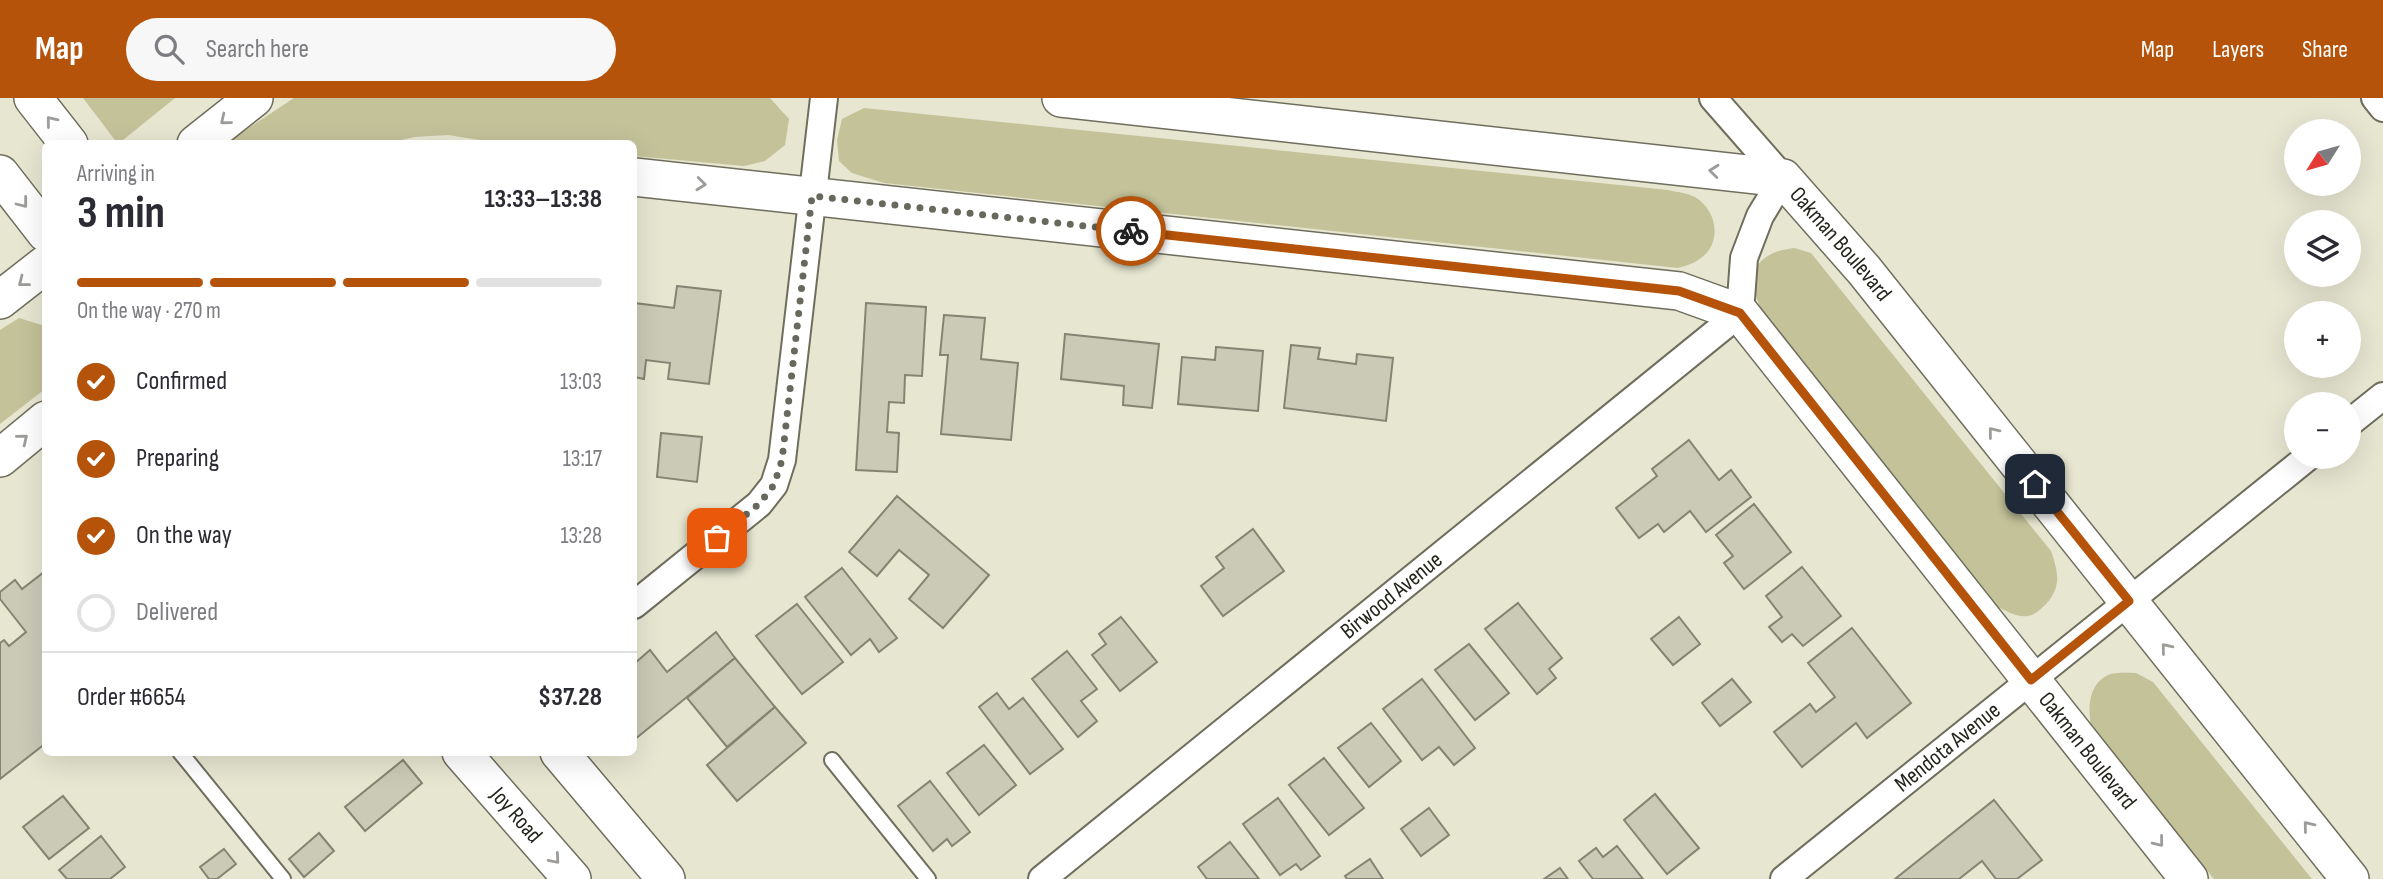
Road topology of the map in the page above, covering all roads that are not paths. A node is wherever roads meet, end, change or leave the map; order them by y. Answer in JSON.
{"nodes":[{"id":1,"x":33,"y":98,"type":"edge"},
{"id":2,"x":254,"y":98,"type":"edge"},
{"id":3,"x":824,"y":98,"type":"edge"},
{"id":4,"x":1061,"y":98,"type":"edge"},
{"id":5,"x":1713,"y":98,"type":"edge"},
{"id":6,"x":2375,"y":98,"type":"edge"},
{"id":7,"x":2383,"y":108,"type":"edge"},
{"id":8,"x":66,"y":140,"type":"edge"},
{"id":9,"x":201,"y":140,"type":"edge"},
{"id":10,"x":0,"y":174,"type":"edge"},
{"id":11,"x":637,"y":177,"type":"edge"},
{"id":12,"x":1783,"y":178,"type":"junction"},
{"id":13,"x":812,"y":196,"type":"junction"},
{"id":14,"x":42,"y":228,"type":"edge"},
{"id":15,"x":42,"y":267,"type":"edge"},
{"id":16,"x":0,"y":300,"type":"edge"},
{"id":17,"x":1740,"y":313,"type":"junction"},
{"id":18,"x":2383,"y":396,"type":"edge"},
{"id":19,"x":2361,"y":414,"type":"edge"},
{"id":20,"x":42,"y":423,"type":"edge"},
{"id":21,"x":0,"y":458,"type":"edge"},
{"id":22,"x":2293,"y":469,"type":"edge"},
{"id":23,"x":2129,"y":601,"type":"junction"},
{"id":24,"x":637,"y":603,"type":"edge"},
{"id":25,"x":2031,"y":680,"type":"junction"},
{"id":26,"x":183,"y":756,"type":"edge"},
{"id":27,"x":464,"y":756,"type":"edge"},
{"id":28,"x":562,"y":756,"type":"edge"},
{"id":29,"x":832,"y":760,"type":"dead end"},
{"id":30,"x":282,"y":879,"type":"edge"},
{"id":31,"x":572,"y":879,"type":"edge"},
{"id":32,"x":666,"y":879,"type":"edge"},
{"id":33,"x":928,"y":879,"type":"edge"},
{"id":34,"x":1042,"y":879,"type":"edge"},
{"id":35,"x":1784,"y":879,"type":"edge"},
{"id":36,"x":2189,"y":879,"type":"edge"},
{"id":37,"x":2350,"y":879,"type":"edge"}],
"edges":[{"from":8,"to":1,"type":"street","one_way":true},
{"from":2,"to":9,"type":"street","one_way":true},
{"from":3,"to":13,"type":"street"},
{"from":12,"to":4,"type":"street","name":"Oakman Boulevard","one_way":true},
{"from":5,"to":12,"type":"street"},
{"from":6,"to":7,"type":"street"},
{"from":10,"to":14,"type":"street","one_way":true},
{"from":11,"to":13,"type":"street","one_way":true},
{"from":12,"to":17,"type":"street"},
{"from":23,"to":12,"type":"street","name":"Oakman Boulevard","one_way":true},
{"from":13,"to":17,"type":"street"},
{"from":13,"to":24,"type":"street"},
{"from":15,"to":16,"type":"street","one_way":true},
{"from":17,"to":25,"type":"street","name":"Oakman Boulevard"},
{"from":17,"to":34,"type":"street","name":"Birwood Avenue"},
{"from":18,"to":19,"type":"street"},
{"from":21,"to":20,"type":"street","one_way":true},
{"from":22,"to":23,"type":"street","name":"Mendota Avenue"},
{"from":23,"to":25,"type":"street","name":"Mendota Avenue"},
{"from":37,"to":23,"type":"street","name":"Oakman Boulevard","one_way":true},
{"from":25,"to":35,"type":"street","name":"Mendota Avenue"},
{"from":25,"to":36,"type":"street","name":"Oakman Boulevard","one_way":true},
{"from":26,"to":30,"type":"lane"},
{"from":27,"to":31,"type":"street","name":"Joy Road","one_way":true},
{"from":28,"to":32,"type":"street"},
{"from":29,"to":33,"type":"lane"}]}
